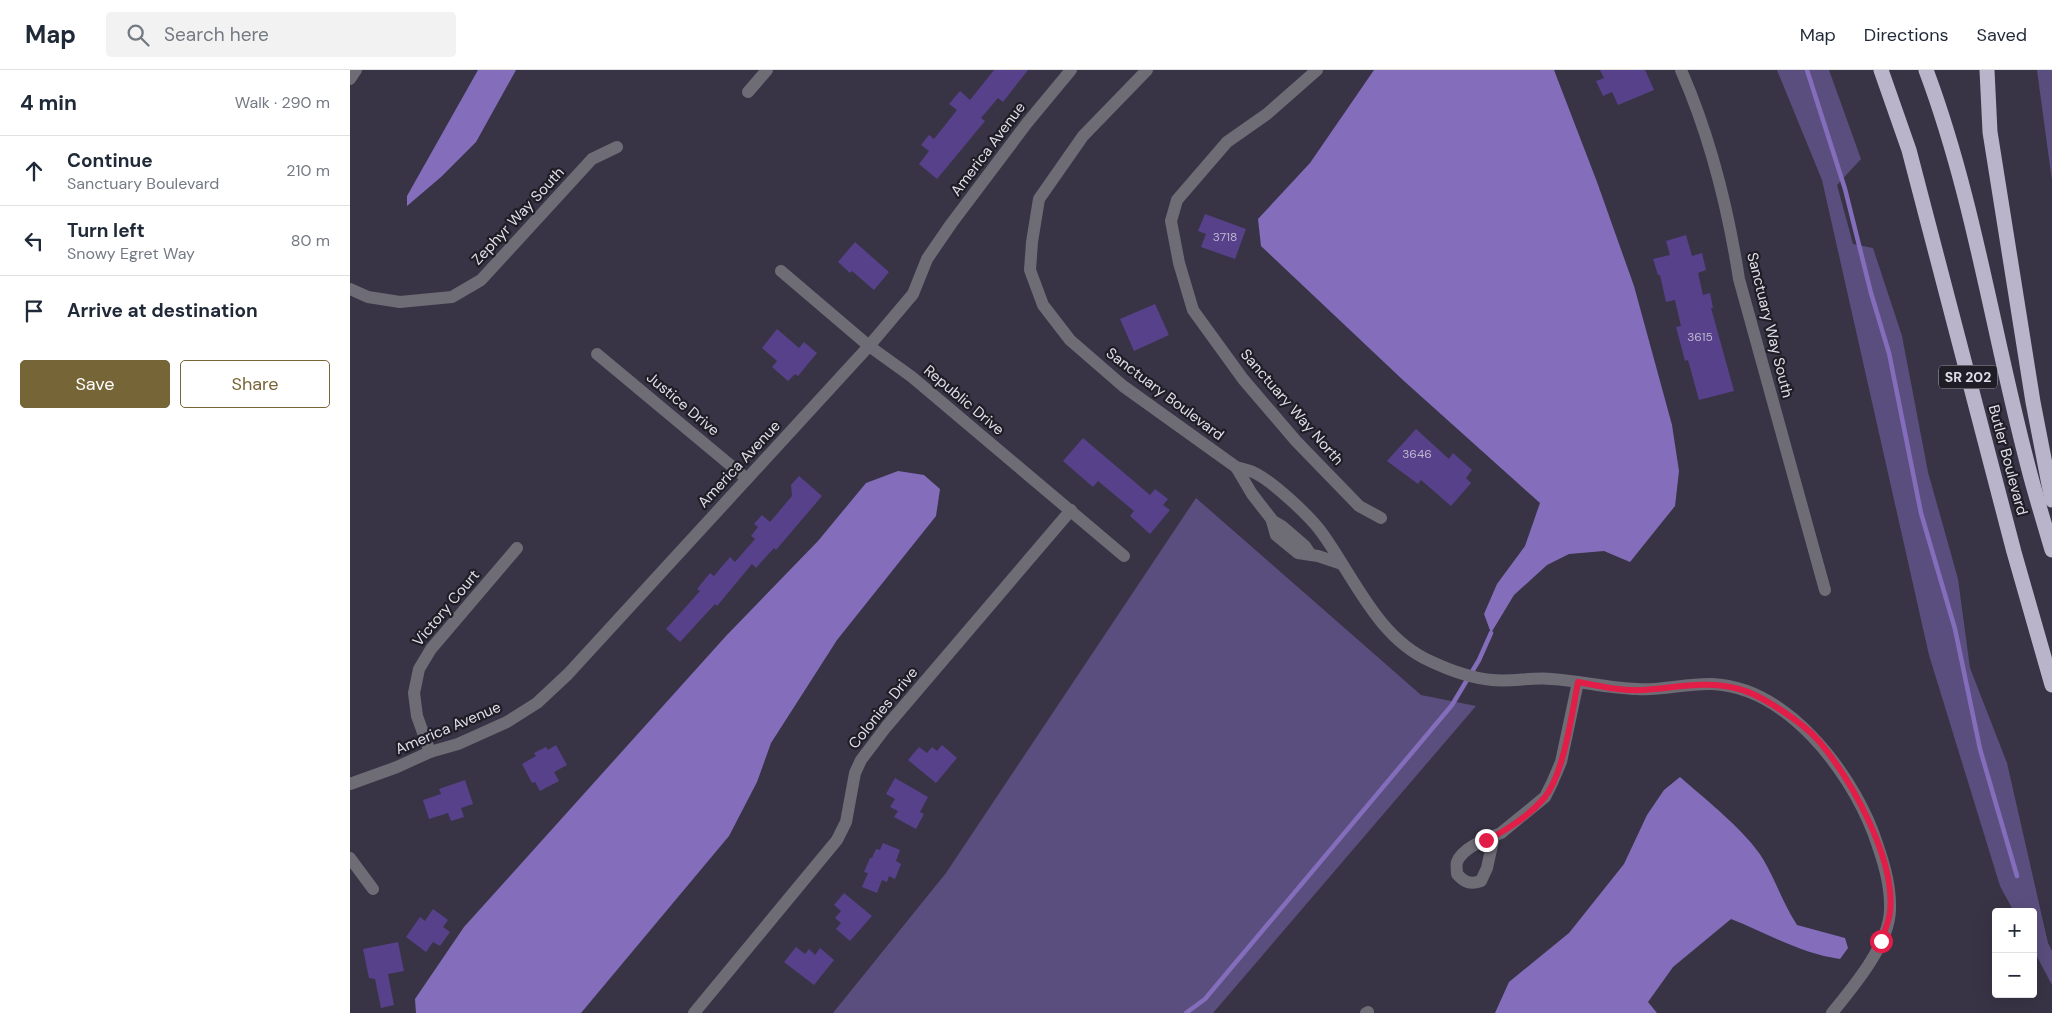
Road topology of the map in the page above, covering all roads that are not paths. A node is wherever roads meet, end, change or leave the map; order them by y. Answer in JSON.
{"nodes":[{"id":1,"x":356,"y":70,"type":"edge"},
{"id":2,"x":767,"y":70,"type":"edge"},
{"id":3,"x":1071,"y":70,"type":"edge"},
{"id":4,"x":1147,"y":70,"type":"edge"},
{"id":5,"x":1317,"y":70,"type":"edge"},
{"id":6,"x":1681,"y":70,"type":"edge"},
{"id":7,"x":1871,"y":70,"type":"edge"},
{"id":8,"x":1881,"y":70,"type":"edge"},
{"id":9,"x":1926,"y":70,"type":"edge"},
{"id":10,"x":1987,"y":70,"type":"edge"},
{"id":11,"x":350,"y":79,"type":"edge"},
{"id":12,"x":748,"y":92,"type":"dead end"},
{"id":13,"x":617,"y":147,"type":"dead end"},
{"id":14,"x":1909,"y":150,"type":"junction"},
{"id":15,"x":781,"y":271,"type":"dead end"},
{"id":16,"x":350,"y":288,"type":"edge"},
{"id":17,"x":869,"y":346,"type":"junction"},
{"id":18,"x":597,"y":354,"type":"dead end"},
{"id":19,"x":1236,"y":467,"type":"junction"},
{"id":20,"x":748,"y":479,"type":"junction"},
{"id":21,"x":2052,"y":500,"type":"edge"},
{"id":22,"x":1071,"y":510,"type":"junction"},
{"id":23,"x":1381,"y":518,"type":"dead end"},
{"id":24,"x":517,"y":548,"type":"dead end"},
{"id":25,"x":2052,"y":550,"type":"edge"},
{"id":26,"x":1124,"y":556,"type":"dead end"},
{"id":27,"x":1342,"y":564,"type":"junction"},
{"id":28,"x":1825,"y":590,"type":"dead end"},
{"id":29,"x":1578,"y":682,"type":"junction"},
{"id":30,"x":2052,"y":685,"type":"edge"},
{"id":31,"x":430,"y":752,"type":"junction"},
{"id":32,"x":350,"y":784,"type":"edge"},
{"id":33,"x":1494,"y":836,"type":"dead end"},
{"id":34,"x":350,"y":858,"type":"edge"},
{"id":35,"x":373,"y":889,"type":"dead end"},
{"id":36,"x":694,"y":1013,"type":"edge"},
{"id":37,"x":1832,"y":1013,"type":"edge"}],
"edges":[{"from":1,"to":11,"type":"street"},
{"from":2,"to":12,"type":"street"},
{"from":3,"to":17,"type":"street","name":"America Avenue"},
{"from":4,"to":19,"type":"street","name":"Sanctuary Boulevard"},
{"from":5,"to":23,"type":"street","name":"Sanctuary Way North"},
{"from":6,"to":28,"type":"street","name":"Sanctuary Way South"},
{"from":7,"to":14,"type":"highway"},
{"from":8,"to":14,"type":"highway","name":"Butler Boulevard","number":"SR 202"},
{"from":9,"to":25,"type":"highway","name":"Butler Boulevard","number":"SR 202"},
{"from":10,"to":21,"type":"highway"},
{"from":13,"to":16,"type":"street","name":"Zephyr Way South"},
{"from":14,"to":30,"type":"highway","name":"Butler Boulevard","number":"SR 202"},
{"from":15,"to":17,"type":"street","name":"Republic Drive"},
{"from":17,"to":20,"type":"street","name":"America Avenue"},
{"from":17,"to":22,"type":"street","name":"Republic Drive"},
{"from":18,"to":20,"type":"street","name":"Justice Drive"},
{"from":19,"to":27,"type":"street","name":"Sanctuary Boulevard"},
{"from":19,"to":27,"type":"street","name":"Sanctuary Boulevard"},
{"from":20,"to":31,"type":"street","name":"America Avenue"},
{"from":22,"to":26,"type":"street","name":"Republic Drive"},
{"from":22,"to":36,"type":"street","name":"Colonies Drive"},
{"from":24,"to":31,"type":"street","name":"Victory Court"},
{"from":27,"to":29,"type":"street","name":"Sanctuary Boulevard"},
{"from":29,"to":33,"type":"street"},
{"from":29,"to":37,"type":"street","name":"Sanctuary Boulevard"},
{"from":31,"to":32,"type":"street","name":"America Avenue"},
{"from":34,"to":35,"type":"street"}]}
